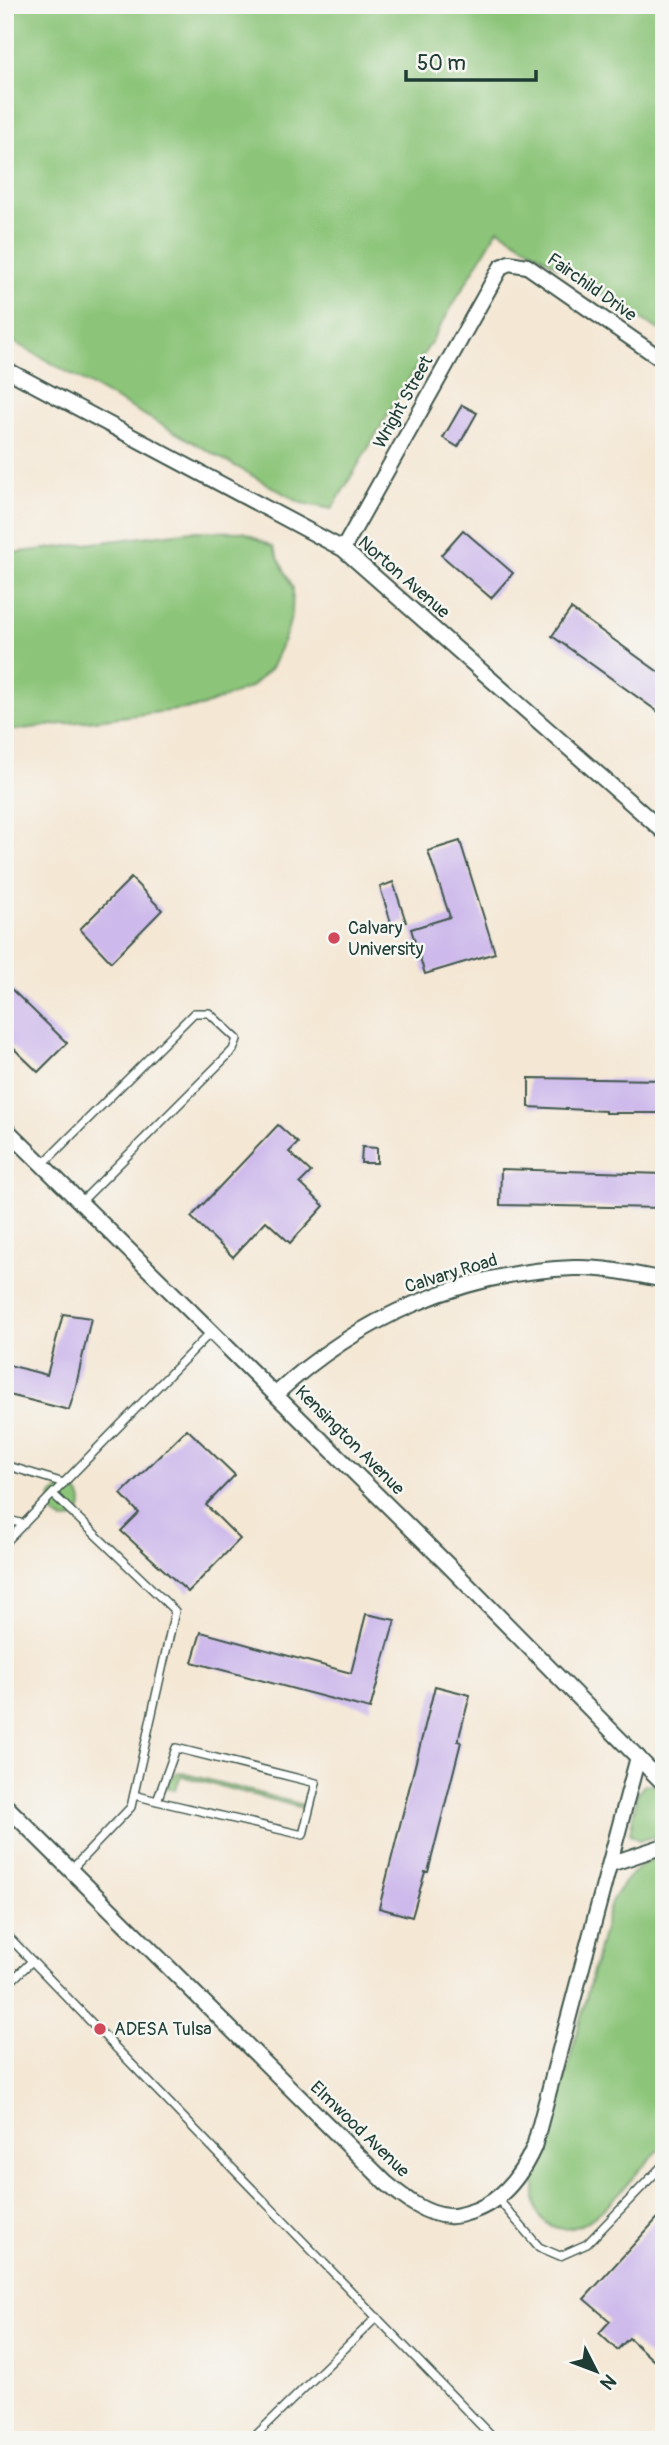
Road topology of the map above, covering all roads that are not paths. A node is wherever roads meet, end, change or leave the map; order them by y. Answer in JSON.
{"nodes":[{"id":1,"x":496,"y":274,"type":"joint"},
{"id":2,"x":664,"y":361,"type":"edge"},
{"id":3,"x":5,"y":369,"type":"edge"},
{"id":4,"x":343,"y":549,"type":"junction"},
{"id":5,"x":664,"y":832,"type":"edge"},
{"id":6,"x":5,"y":1128,"type":"edge"},
{"id":7,"x":43,"y":1164,"type":"junction"},
{"id":8,"x":82,"y":1202,"type":"junction"},
{"id":9,"x":664,"y":1280,"type":"edge"},
{"id":10,"x":211,"y":1331,"type":"junction"},
{"id":11,"x":275,"y":1394,"type":"junction"},
{"id":12,"x":5,"y":1465,"type":"edge"},
{"id":13,"x":64,"y":1483,"type":"junction"},
{"id":14,"x":53,"y":1494,"type":"junction"},
{"id":15,"x":5,"y":1519,"type":"edge"},
{"id":16,"x":24,"y":1524,"type":"junction"},
{"id":17,"x":5,"y":1543,"type":"edge"},
{"id":18,"x":638,"y":1757,"type":"junction"},
{"id":19,"x":664,"y":1784,"type":"edge"},
{"id":20,"x":134,"y":1796,"type":"junction"},
{"id":21,"x":157,"y":1801,"type":"junction"},
{"id":22,"x":5,"y":1805,"type":"edge"},
{"id":23,"x":664,"y":1846,"type":"edge"},
{"id":24,"x":610,"y":1864,"type":"junction"},
{"id":25,"x":71,"y":1870,"type":"junction"},
{"id":26,"x":5,"y":1933,"type":"edge"},
{"id":27,"x":32,"y":1961,"type":"junction"},
{"id":28,"x":5,"y":1987,"type":"edge"},
{"id":29,"x":664,"y":2164,"type":"edge"},
{"id":30,"x":497,"y":2198,"type":"junction"},
{"id":31,"x":377,"y":2317,"type":"junction"},
{"id":32,"x":251,"y":2440,"type":"edge"},
{"id":33,"x":495,"y":2440,"type":"edge"}],
"edges":[{"from":1,"to":2,"type":"street","name":"Fairchild Drive"},
{"from":1,"to":4,"type":"street","name":"Wright Street"},
{"from":3,"to":4,"type":"street","name":"Norton Avenue"},
{"from":4,"to":5,"type":"street","name":"Norton Avenue"},
{"from":6,"to":7,"type":"street","name":"Kensington Avenue"},
{"from":7,"to":8,"type":"street","name":"Kensington Avenue"},
{"from":7,"to":8,"type":"lane"},
{"from":8,"to":10,"type":"street","name":"Kensington Avenue"},
{"from":9,"to":11,"type":"street","name":"Calvary Road"},
{"from":10,"to":11,"type":"street","name":"Kensington Avenue"},
{"from":10,"to":13,"type":"lane"},
{"from":11,"to":18,"type":"street","name":"Kensington Avenue"},
{"from":12,"to":13,"type":"lane"},
{"from":13,"to":14,"type":"lane"},
{"from":14,"to":16,"type":"lane"},
{"from":14,"to":20,"type":"lane"},
{"from":15,"to":16,"type":"lane"},
{"from":16,"to":17,"type":"lane"},
{"from":18,"to":19,"type":"street","name":"Kensington Avenue"},
{"from":18,"to":24,"type":"street","name":"Elmwood Avenue"},
{"from":20,"to":21,"type":"lane"},
{"from":20,"to":25,"type":"lane"},
{"from":21,"to":21,"type":"lane"},
{"from":22,"to":25,"type":"street","name":"Elmwood Avenue"},
{"from":23,"to":24,"type":"street"},
{"from":24,"to":30,"type":"street","name":"Elmwood Avenue"},
{"from":25,"to":30,"type":"street","name":"Elmwood Avenue"},
{"from":26,"to":27,"type":"lane"},
{"from":27,"to":28,"type":"lane"},
{"from":27,"to":31,"type":"lane"},
{"from":29,"to":30,"type":"lane"},
{"from":31,"to":32,"type":"lane"},
{"from":31,"to":33,"type":"lane"}]}
